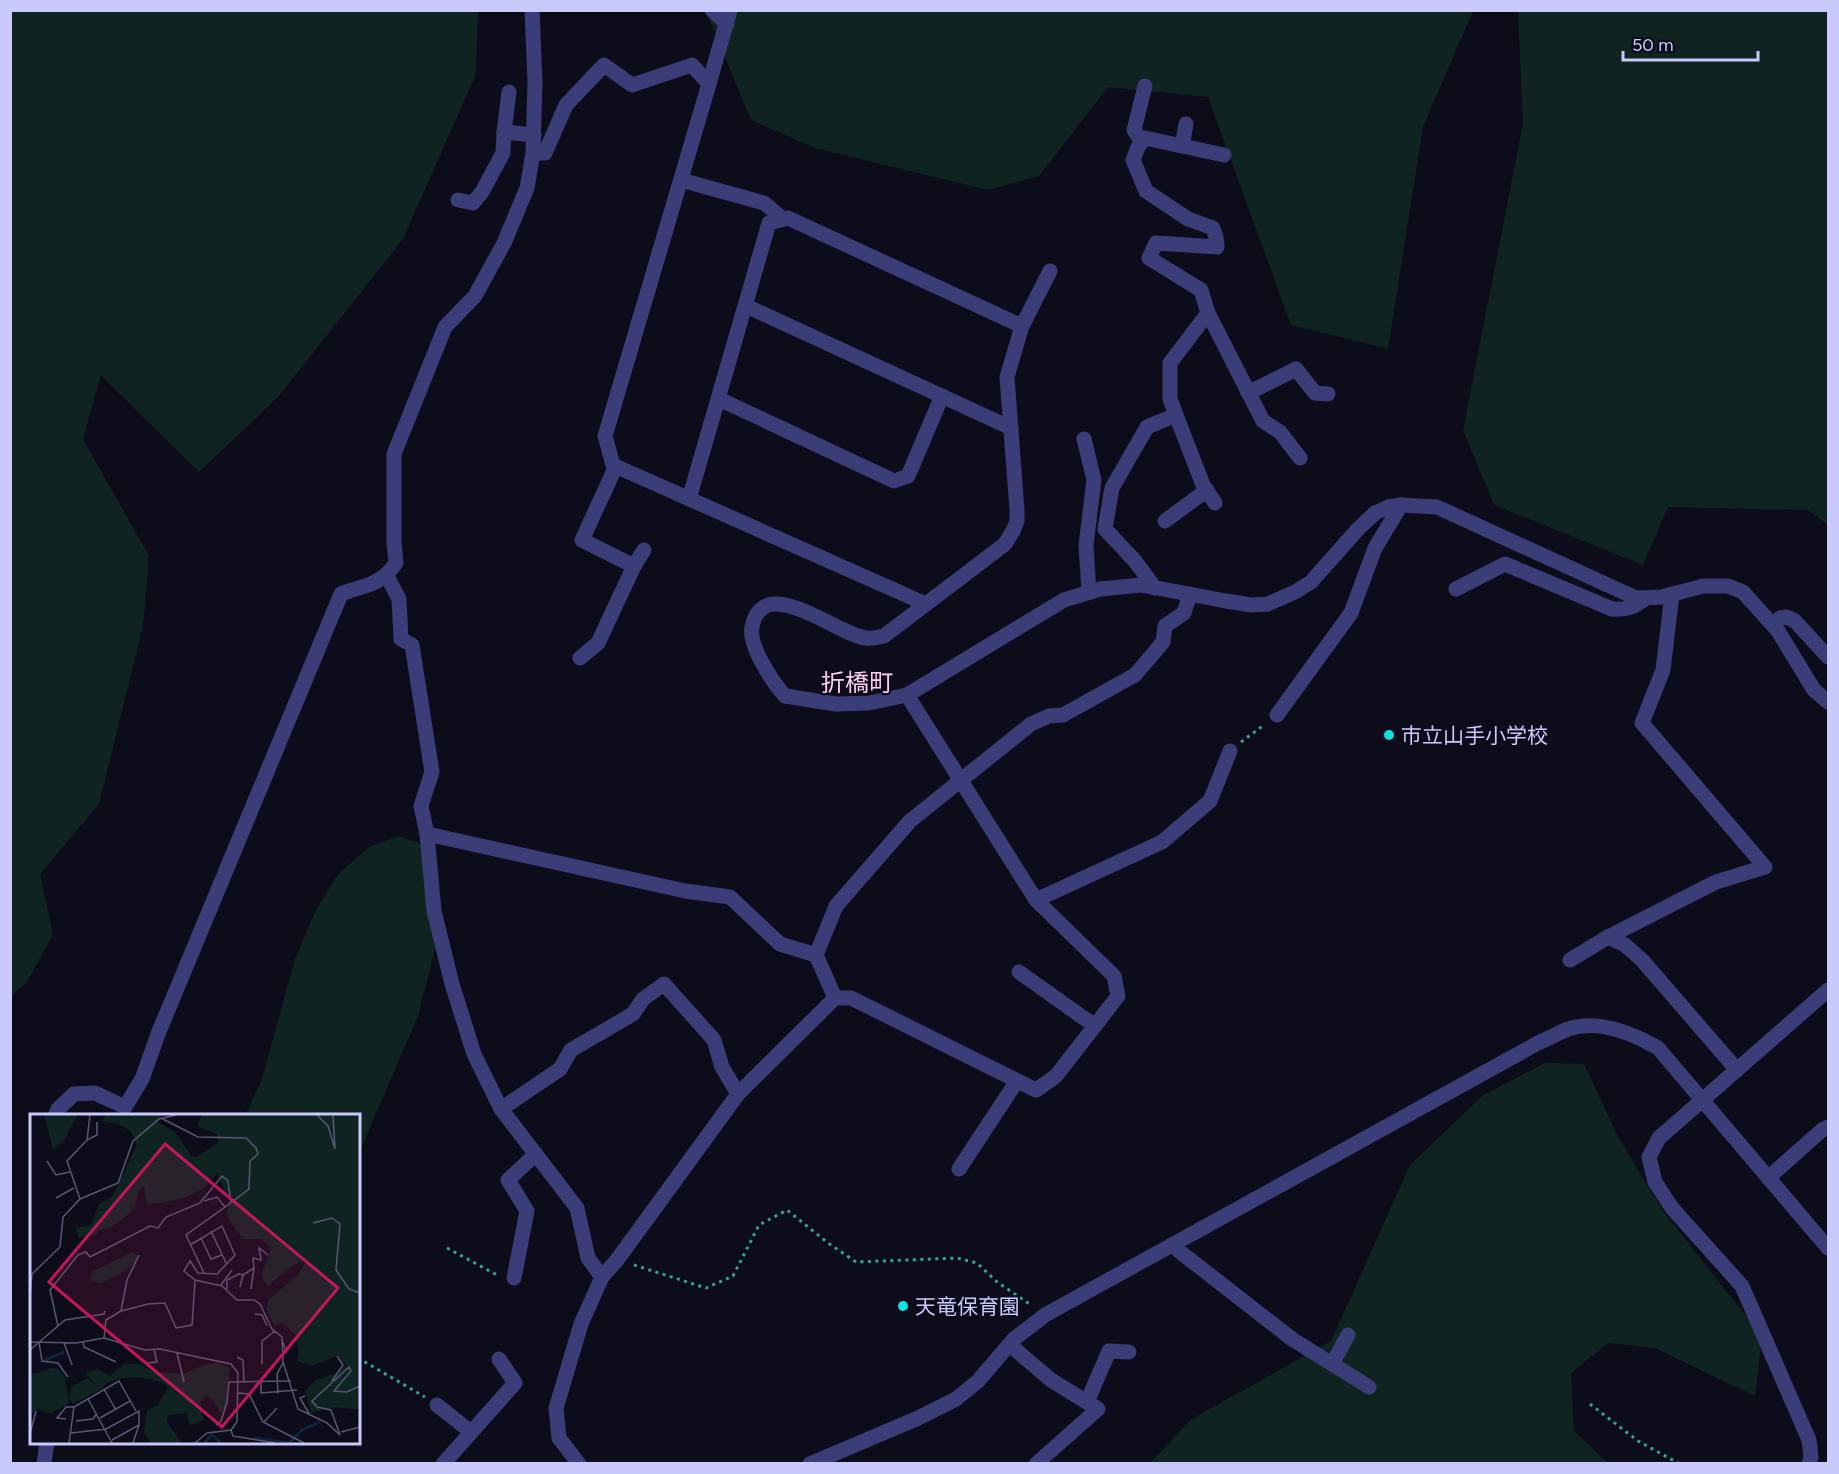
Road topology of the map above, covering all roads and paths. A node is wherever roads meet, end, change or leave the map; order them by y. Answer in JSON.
{"nodes":[{"id":1,"x":532,"y":10,"type":"edge"},
{"id":2,"x":712,"y":10,"type":"edge"},
{"id":3,"x":729,"y":17,"type":"edge"},
{"id":4,"x":709,"y":84,"type":"junction"},
{"id":5,"x":1144,"y":86,"type":"dead end"},
{"id":6,"x":508,"y":92,"type":"dead end"},
{"id":7,"x":1186,"y":124,"type":"dead end"},
{"id":8,"x":504,"y":132,"type":"junction"},
{"id":9,"x":534,"y":135,"type":"junction"},
{"id":10,"x":1142,"y":142,"type":"junction"},
{"id":11,"x":1182,"y":146,"type":"junction"},
{"id":12,"x":533,"y":153,"type":"junction"},
{"id":13,"x":1224,"y":155,"type":"dead end"},
{"id":14,"x":681,"y":180,"type":"junction"},
{"id":15,"x":458,"y":200,"type":"dead end"},
{"id":16,"x":783,"y":219,"type":"junction"},
{"id":17,"x":1050,"y":271,"type":"dead end"},
{"id":18,"x":746,"y":306,"type":"junction"},
{"id":19,"x":1208,"y":313,"type":"junction"},
{"id":20,"x":1022,"y":326,"type":"junction"},
{"id":21,"x":1248,"y":393,"type":"junction"},
{"id":22,"x":1328,"y":394,"type":"dead end"},
{"id":23,"x":942,"y":396,"type":"junction"},
{"id":24,"x":719,"y":399,"type":"junction"},
{"id":25,"x":1176,"y":415,"type":"junction"},
{"id":26,"x":1011,"y":428,"type":"junction"},
{"id":27,"x":1084,"y":439,"type":"dead end"},
{"id":28,"x":1300,"y":458,"type":"dead end"},
{"id":29,"x":616,"y":466,"type":"junction"},
{"id":30,"x":689,"y":499,"type":"junction"},
{"id":31,"x":1401,"y":505,"type":"junction"},
{"id":32,"x":1165,"y":521,"type":"dead end"},
{"id":33,"x":644,"y":550,"type":"dead end"},
{"id":34,"x":634,"y":566,"type":"junction"},
{"id":35,"x":387,"y":576,"type":"junction"},
{"id":36,"x":1155,"y":588,"type":"junction"},
{"id":37,"x":1456,"y":589,"type":"dead end"},
{"id":38,"x":1089,"y":592,"type":"junction"},
{"id":39,"x":1190,"y":594,"type":"junction"},
{"id":40,"x":1672,"y":594,"type":"junction"},
{"id":41,"x":1646,"y":598,"type":"junction"},
{"id":42,"x":926,"y":604,"type":"junction"},
{"id":43,"x":1773,"y":625,"type":"junction"},
{"id":44,"x":1828,"y":657,"type":"edge"},
{"id":45,"x":580,"y":658,"type":"dead end"},
{"id":46,"x":907,"y":695,"type":"junction"},
{"id":47,"x":1828,"y":702,"type":"edge"},
{"id":48,"x":1277,"y":715,"type":"joint"},
{"id":49,"x":1230,"y":751,"type":"joint"},
{"id":50,"x":960,"y":779,"type":"junction"},
{"id":51,"x":427,"y":834,"type":"junction"},
{"id":52,"x":1036,"y":900,"type":"junction"},
{"id":53,"x":1608,"y":938,"type":"junction"},
{"id":54,"x":816,"y":955,"type":"junction"},
{"id":55,"x":1570,"y":960,"type":"dead end"},
{"id":56,"x":1018,"y":972,"type":"dead end"},
{"id":57,"x":1828,"y":990,"type":"edge"},
{"id":58,"x":835,"y":998,"type":"junction"},
{"id":59,"x":1095,"y":1026,"type":"junction"},
{"id":60,"x":1737,"y":1070,"type":"junction"},
{"id":61,"x":1017,"y":1082,"type":"junction"},
{"id":62,"x":738,"y":1094,"type":"junction"},
{"id":63,"x":1701,"y":1101,"type":"junction"},
{"id":64,"x":501,"y":1108,"type":"junction"},
{"id":65,"x":56,"y":1114,"type":"edge"},
{"id":66,"x":1828,"y":1127,"type":"edge"},
{"id":67,"x":537,"y":1154,"type":"junction"},
{"id":68,"x":959,"y":1169,"type":"dead end"},
{"id":69,"x":1768,"y":1178,"type":"junction"},
{"id":70,"x":1174,"y":1244,"type":"junction"},
{"id":71,"x":447,"y":1248,"type":"dead end"},
{"id":72,"x":1828,"y":1248,"type":"edge"},
{"id":73,"x":617,"y":1260,"type":"junction"},
{"id":74,"x":507,"y":1277,"type":"joint"},
{"id":75,"x":602,"y":1277,"type":"junction"},
{"id":76,"x":1045,"y":1315,"type":"junction"},
{"id":77,"x":1348,"y":1335,"type":"dead end"},
{"id":78,"x":1010,"y":1345,"type":"junction"},
{"id":79,"x":1129,"y":1352,"type":"dead end"},
{"id":80,"x":360,"y":1359,"type":"edge"},
{"id":81,"x":499,"y":1359,"type":"dead end"},
{"id":82,"x":1332,"y":1364,"type":"junction"},
{"id":83,"x":1369,"y":1386,"type":"dead end"},
{"id":84,"x":1087,"y":1402,"type":"junction"},
{"id":85,"x":1590,"y":1404,"type":"dead end"},
{"id":86,"x":437,"y":1405,"type":"joint"},
{"id":87,"x":471,"y":1432,"type":"junction"},
{"id":88,"x":47,"y":1444,"type":"edge"},
{"id":89,"x":44,"y":1464,"type":"edge"},
{"id":90,"x":443,"y":1464,"type":"edge"},
{"id":91,"x":579,"y":1464,"type":"edge"},
{"id":92,"x":810,"y":1464,"type":"edge"},
{"id":93,"x":1036,"y":1464,"type":"edge"},
{"id":94,"x":1680,"y":1464,"type":"edge"},
{"id":95,"x":1809,"y":1464,"type":"edge"}],
"edges":[{"from":1,"to":9,"type":"street"},
{"from":2,"to":3,"type":"street"},
{"from":3,"to":4,"type":"street"},
{"from":4,"to":12,"type":"street"},
{"from":4,"to":14,"type":"street"},
{"from":5,"to":10,"type":"street"},
{"from":6,"to":8,"type":"street"},
{"from":7,"to":11,"type":"street"},
{"from":8,"to":9,"type":"street"},
{"from":8,"to":15,"type":"street"},
{"from":9,"to":12,"type":"street"},
{"from":10,"to":11,"type":"street"},
{"from":10,"to":19,"type":"street"},
{"from":11,"to":13,"type":"street"},
{"from":12,"to":35,"type":"street"},
{"from":14,"to":16,"type":"street"},
{"from":14,"to":29,"type":"street"},
{"from":16,"to":18,"type":"street"},
{"from":16,"to":20,"type":"street"},
{"from":17,"to":20,"type":"street"},
{"from":18,"to":23,"type":"street"},
{"from":18,"to":24,"type":"street"},
{"from":19,"to":21,"type":"street"},
{"from":19,"to":25,"type":"street"},
{"from":20,"to":26,"type":"street"},
{"from":21,"to":22,"type":"street"},
{"from":21,"to":28,"type":"street"},
{"from":23,"to":24,"type":"street"},
{"from":23,"to":26,"type":"street"},
{"from":24,"to":30,"type":"street"},
{"from":25,"to":32,"type":"street"},
{"from":25,"to":36,"type":"street"},
{"from":26,"to":42,"type":"street"},
{"from":27,"to":38,"type":"street"},
{"from":29,"to":30,"type":"street"},
{"from":29,"to":34,"type":"street"},
{"from":30,"to":42,"type":"street"},
{"from":31,"to":39,"type":"street"},
{"from":31,"to":41,"type":"street"},
{"from":31,"to":48,"type":"street"},
{"from":33,"to":34,"type":"street"},
{"from":34,"to":45,"type":"street"},
{"from":35,"to":51,"type":"street"},
{"from":35,"to":65,"type":"street"},
{"from":36,"to":38,"type":"street"},
{"from":36,"to":39,"type":"street"},
{"from":37,"to":41,"type":"street"},
{"from":38,"to":46,"type":"street"},
{"from":39,"to":50,"type":"street"},
{"from":40,"to":41,"type":"street"},
{"from":40,"to":43,"type":"street"},
{"from":40,"to":53,"type":"street"},
{"from":42,"to":46,"type":"street"},
{"from":43,"to":44,"type":"street"},
{"from":43,"to":47,"type":"street"},
{"from":46,"to":50,"type":"street"},
{"from":48,"to":49,"type":"path"},
{"from":49,"to":52,"type":"street"},
{"from":50,"to":52,"type":"street"},
{"from":50,"to":54,"type":"street"},
{"from":51,"to":54,"type":"street"},
{"from":51,"to":64,"type":"street"},
{"from":52,"to":59,"type":"street"},
{"from":53,"to":55,"type":"street"},
{"from":53,"to":60,"type":"street"},
{"from":54,"to":58,"type":"street"},
{"from":56,"to":59,"type":"street"},
{"from":57,"to":60,"type":"street"},
{"from":58,"to":61,"type":"street"},
{"from":58,"to":62,"type":"street"},
{"from":59,"to":61,"type":"street"},
{"from":60,"to":63,"type":"street"},
{"from":61,"to":68,"type":"street"},
{"from":62,"to":64,"type":"street"},
{"from":62,"to":73,"type":"street"},
{"from":63,"to":69,"type":"street"},
{"from":63,"to":70,"type":"street"},
{"from":63,"to":95,"type":"street"},
{"from":64,"to":67,"type":"street"},
{"from":66,"to":69,"type":"street"},
{"from":67,"to":74,"type":"street"},
{"from":67,"to":75,"type":"street"},
{"from":69,"to":72,"type":"street"},
{"from":70,"to":76,"type":"street"},
{"from":70,"to":82,"type":"street"},
{"from":71,"to":74,"type":"path"},
{"from":73,"to":75,"type":"street"},
{"from":73,"to":76,"type":"path"},
{"from":75,"to":91,"type":"street"},
{"from":76,"to":78,"type":"street"},
{"from":77,"to":82,"type":"street"},
{"from":78,"to":84,"type":"street"},
{"from":78,"to":92,"type":"street"},
{"from":79,"to":84,"type":"street"},
{"from":80,"to":86,"type":"path"},
{"from":81,"to":87,"type":"street"},
{"from":82,"to":83,"type":"street"},
{"from":84,"to":93,"type":"street"},
{"from":85,"to":94,"type":"path"},
{"from":86,"to":87,"type":"street"},
{"from":87,"to":90,"type":"street"},
{"from":88,"to":89,"type":"street"}]}
